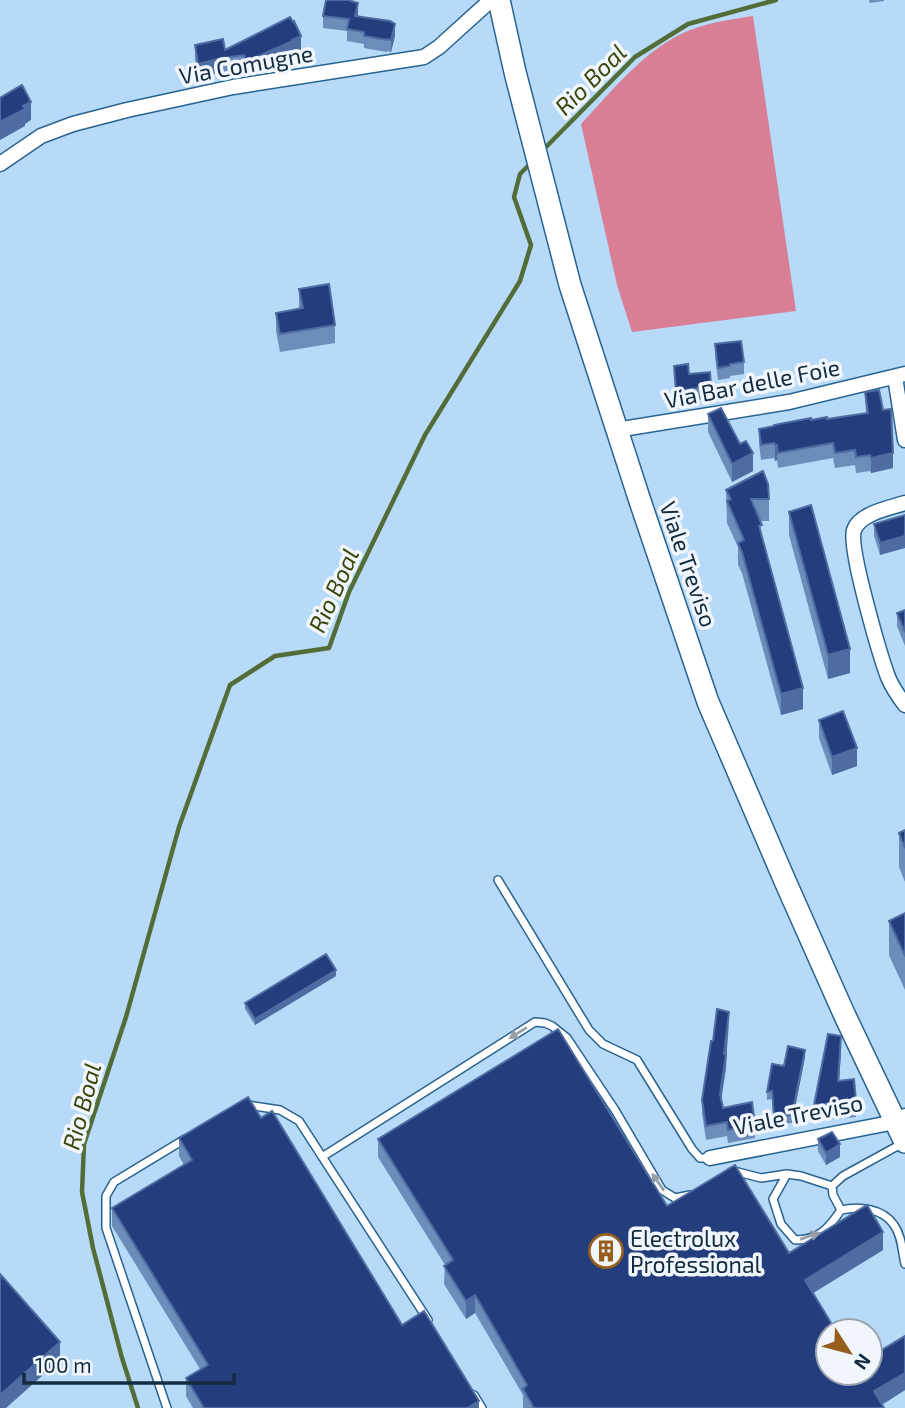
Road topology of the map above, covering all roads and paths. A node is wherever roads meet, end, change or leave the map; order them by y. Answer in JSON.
{"nodes":[{"id":1,"x":491,"y":0,"type":"edge"},
{"id":2,"x":499,"y":0,"type":"edge"},
{"id":3,"x":0,"y":164,"type":"edge"},
{"id":4,"x":900,"y":376,"type":"edge"},
{"id":5,"x":617,"y":430,"type":"junction"},
{"id":6,"x":905,"y":439,"type":"edge"},
{"id":7,"x":905,"y":503,"type":"edge"},
{"id":8,"x":905,"y":705,"type":"edge"},
{"id":9,"x":498,"y":880,"type":"dead end"},
{"id":10,"x":244,"y":1104,"type":"edge"},
{"id":11,"x":902,"y":1130,"type":"edge"},
{"id":12,"x":197,"y":1133,"type":"edge"},
{"id":13,"x":322,"y":1157,"type":"junction"},
{"id":14,"x":710,"y":1158,"type":"joint"},
{"id":15,"x":787,"y":1174,"type":"junction"},
{"id":16,"x":722,"y":1177,"type":"edge"},
{"id":17,"x":832,"y":1186,"type":"junction"},
{"id":18,"x":698,"y":1190,"type":"edge"},
{"id":19,"x":841,"y":1210,"type":"junction"},
{"id":20,"x":905,"y":1264,"type":"edge"},
{"id":21,"x":429,"y":1322,"type":"edge"},
{"id":22,"x":469,"y":1387,"type":"edge"},
{"id":23,"x":167,"y":1408,"type":"edge"},
{"id":24,"x":482,"y":1408,"type":"edge"}],
"edges":[{"from":1,"to":3,"type":"street","name":"Via Comugne"},
{"from":2,"to":5,"type":"main road","name":"Viale Treviso"},
{"from":4,"to":5,"type":"street","name":"Via Bar delle Foie"},
{"from":4,"to":6,"type":"street","name":"Via Bar delle Foie"},
{"from":5,"to":11,"type":"main road","name":"Viale Treviso"},
{"from":7,"to":8,"type":"street"},
{"from":9,"to":14,"type":"lane"},
{"from":10,"to":13,"type":"lane"},
{"from":11,"to":14,"type":"street","name":"Viale Treviso"},
{"from":11,"to":17,"type":"lane"},
{"from":12,"to":23,"type":"lane"},
{"from":18,"to":13,"type":"lane","one_way":true},
{"from":13,"to":21,"type":"lane"},
{"from":15,"to":16,"type":"lane"},
{"from":15,"to":17,"type":"lane"},
{"from":15,"to":19,"type":"lane","one_way":true},
{"from":17,"to":19,"type":"lane"},
{"from":19,"to":20,"type":"lane"},
{"from":22,"to":24,"type":"lane"}]}
